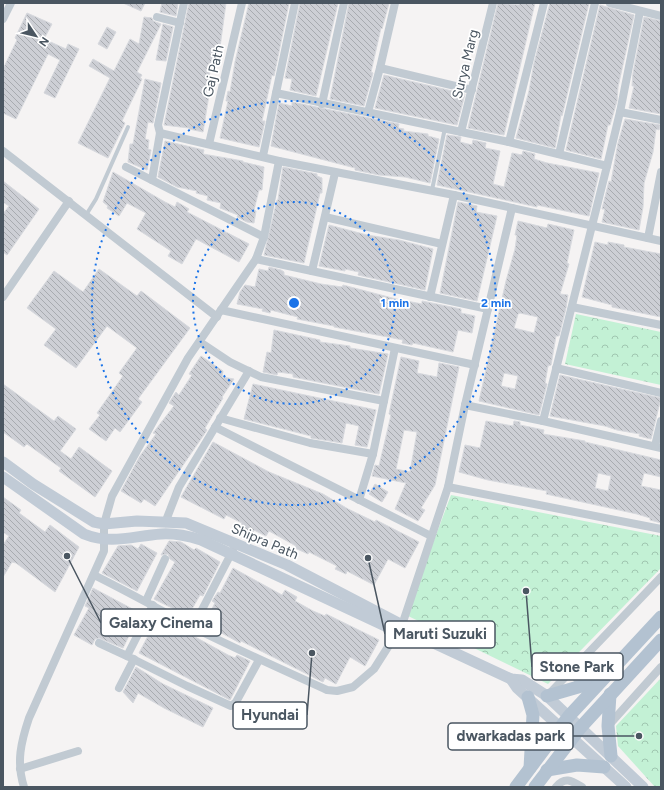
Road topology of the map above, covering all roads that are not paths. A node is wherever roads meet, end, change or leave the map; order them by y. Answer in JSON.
{"nodes":[{"id":1,"x":11,"y":3,"type":"edge"},
{"id":2,"x":184,"y":3,"type":"edge"},
{"id":3,"x":242,"y":3,"type":"edge"},
{"id":4,"x":295,"y":3,"type":"edge"},
{"id":5,"x":344,"y":3,"type":"edge"},
{"id":6,"x":395,"y":3,"type":"edge"},
{"id":7,"x":493,"y":3,"type":"edge"},
{"id":8,"x":544,"y":3,"type":"edge"},
{"id":9,"x":595,"y":3,"type":"edge"},
{"id":10,"x":610,"y":3,"type":"edge"},
{"id":11,"x":640,"y":11,"type":"junction"},
{"id":12,"x":661,"y":16,"type":"edge"},
{"id":13,"x":157,"y":17,"type":"dead end"},
{"id":14,"x":3,"y":19,"type":"edge"},
{"id":15,"x":180,"y":23,"type":"junction"},
{"id":16,"x":380,"y":68,"type":"junction"},
{"id":17,"x":472,"y":90,"type":"junction"},
{"id":18,"x":276,"y":93,"type":"junction"},
{"id":19,"x":322,"y":104,"type":"junction"},
{"id":20,"x":368,"y":112,"type":"junction"},
{"id":21,"x":620,"y":112,"type":"junction"},
{"id":22,"x":661,"y":120,"type":"edge"},
{"id":23,"x":128,"y":127,"type":"dead end"},
{"id":24,"x":445,"y":128,"type":"junction"},
{"id":25,"x":461,"y":132,"type":"junction"},
{"id":26,"x":160,"y":133,"type":"junction"},
{"id":27,"x":509,"y":142,"type":"junction"},
{"id":28,"x":209,"y":144,"type":"junction"},
{"id":29,"x":3,"y":151,"type":"edge"},
{"id":30,"x":559,"y":154,"type":"junction"},
{"id":31,"x":263,"y":156,"type":"junction"},
{"id":32,"x":279,"y":161,"type":"junction"},
{"id":33,"x":607,"y":166,"type":"junction"},
{"id":34,"x":126,"y":167,"type":"dead end"},
{"id":35,"x":335,"y":172,"type":"junction"},
{"id":36,"x":661,"y":172,"type":"edge"},
{"id":37,"x":152,"y":180,"type":"junction"},
{"id":38,"x":432,"y":191,"type":"junction"},
{"id":39,"x":454,"y":195,"type":"junction"},
{"id":40,"x":69,"y":201,"type":"junction"},
{"id":41,"x":512,"y":208,"type":"junction"},
{"id":42,"x":86,"y":215,"type":"junction"},
{"id":43,"x":325,"y":217,"type":"junction"},
{"id":44,"x":593,"y":227,"type":"junction"},
{"id":45,"x":264,"y":237,"type":"junction"},
{"id":46,"x":648,"y":238,"type":"junction"},
{"id":47,"x":661,"y":241,"type":"edge"},
{"id":48,"x":442,"y":244,"type":"junction"},
{"id":49,"x":256,"y":259,"type":"junction"},
{"id":50,"x":312,"y":271,"type":"junction"},
{"id":51,"x":3,"y":297,"type":"edge"},
{"id":52,"x":430,"y":297,"type":"junction"},
{"id":53,"x":572,"y":307,"type":"junction"},
{"id":54,"x":488,"y":309,"type":"junction"},
{"id":55,"x":221,"y":310,"type":"junction"},
{"id":56,"x":217,"y":317,"type":"junction"},
{"id":57,"x":661,"y":325,"type":"edge"},
{"id":58,"x":200,"y":342,"type":"junction"},
{"id":59,"x":395,"y":348,"type":"junction"},
{"id":60,"x":474,"y":365,"type":"junction"},
{"id":61,"x":556,"y":368,"type":"junction"},
{"id":62,"x":249,"y":371,"type":"junction"},
{"id":63,"x":661,"y":393,"type":"edge"},
{"id":64,"x":384,"y":401,"type":"junction"},
{"id":65,"x":465,"y":405,"type":"junction"},
{"id":66,"x":220,"y":418,"type":"junction"},
{"id":67,"x":543,"y":421,"type":"junction"},
{"id":68,"x":661,"y":421,"type":"edge"},
{"id":69,"x":215,"y":427,"type":"junction"},
{"id":70,"x":658,"y":447,"type":"edge"},
{"id":71,"x":373,"y":454,"type":"junction"},
{"id":72,"x":3,"y":462,"type":"edge"},
{"id":73,"x":3,"y":477,"type":"edge"},
{"id":74,"x":448,"y":487,"type":"junction"},
{"id":75,"x":359,"y":500,"type":"junction"},
{"id":76,"x":165,"y":522,"type":"junction"},
{"id":77,"x":104,"y":524,"type":"junction"},
{"id":78,"x":661,"y":529,"type":"edge"},
{"id":79,"x":431,"y":536,"type":"junction"},
{"id":80,"x":104,"y":541,"type":"junction"},
{"id":81,"x":236,"y":544,"type":"junction"},
{"id":82,"x":231,"y":554,"type":"junction"},
{"id":83,"x":165,"y":559,"type":"dead end"},
{"id":84,"x":94,"y":575,"type":"junction"},
{"id":85,"x":661,"y":577,"type":"edge"},
{"id":86,"x":150,"y":603,"type":"junction"},
{"id":87,"x":661,"y":617,"type":"edge"},
{"id":88,"x":193,"y":628,"type":"junction"},
{"id":89,"x":400,"y":628,"type":"junction"},
{"id":90,"x":661,"y":640,"type":"edge"},
{"id":91,"x":99,"y":643,"type":"dead end"},
{"id":92,"x":131,"y":658,"type":"junction"},
{"id":93,"x":259,"y":660,"type":"junction"},
{"id":94,"x":579,"y":663,"type":"junction"},
{"id":95,"x":661,"y":667,"type":"edge"},
{"id":96,"x":511,"y":679,"type":"junction"},
{"id":97,"x":600,"y":681,"type":"junction"},
{"id":98,"x":585,"y":686,"type":"junction"},
{"id":99,"x":119,"y":688,"type":"dead end"},
{"id":100,"x":610,"y":694,"type":"junction"},
{"id":101,"x":547,"y":696,"type":"junction"},
{"id":102,"x":528,"y":698,"type":"junction"},
{"id":103,"x":569,"y":716,"type":"junction"},
{"id":104,"x":560,"y":726,"type":"junction"},
{"id":105,"x":608,"y":726,"type":"junction"},
{"id":106,"x":577,"y":732,"type":"junction"},
{"id":107,"x":78,"y":751,"type":"dead end"},
{"id":108,"x":608,"y":762,"type":"junction"},
{"id":109,"x":530,"y":768,"type":"junction"},
{"id":110,"x":20,"y":769,"type":"junction"},
{"id":111,"x":547,"y":770,"type":"junction"},
{"id":112,"x":24,"y":787,"type":"edge"},
{"id":113,"x":516,"y":787,"type":"edge"},
{"id":114,"x":535,"y":787,"type":"edge"},
{"id":115,"x":556,"y":787,"type":"edge"},
{"id":116,"x":582,"y":787,"type":"edge"},
{"id":117,"x":626,"y":787,"type":"edge"},
{"id":118,"x":643,"y":787,"type":"edge"}],
"edges":[{"from":1,"to":14,"type":"street"},
{"from":2,"to":15,"type":"street"},
{"from":3,"to":28,"type":"street","name":"Gaj Path"},
{"from":4,"to":18,"type":"street"},
{"from":5,"to":19,"type":"street"},
{"from":6,"to":16,"type":"street"},
{"from":7,"to":17,"type":"street","name":"Surya Marg"},
{"from":8,"to":27,"type":"street"},
{"from":9,"to":30,"type":"street"},
{"from":10,"to":11,"type":"street"},
{"from":11,"to":12,"type":"street"},
{"from":11,"to":21,"type":"street"},
{"from":13,"to":15,"type":"street"},
{"from":15,"to":26,"type":"street"},
{"from":16,"to":17,"type":"street"},
{"from":16,"to":20,"type":"street"},
{"from":17,"to":25,"type":"street","name":"Surya Marg"},
{"from":18,"to":19,"type":"street"},
{"from":18,"to":31,"type":"street"},
{"from":19,"to":20,"type":"street"},
{"from":20,"to":24,"type":"street"},
{"from":21,"to":22,"type":"street"},
{"from":21,"to":33,"type":"street"},
{"from":23,"to":42,"type":"lane"},
{"from":24,"to":25,"type":"street"},
{"from":24,"to":38,"type":"lane"},
{"from":25,"to":27,"type":"street"},
{"from":26,"to":28,"type":"street"},
{"from":26,"to":37,"type":"street"},
{"from":27,"to":30,"type":"street"},
{"from":28,"to":31,"type":"street"},
{"from":29,"to":40,"type":"street"},
{"from":30,"to":33,"type":"street"},
{"from":31,"to":32,"type":"street"},
{"from":32,"to":35,"type":"street"},
{"from":32,"to":45,"type":"street"},
{"from":33,"to":44,"type":"street"},
{"from":34,"to":37,"type":"street"},
{"from":35,"to":38,"type":"street"},
{"from":35,"to":43,"type":"street"},
{"from":36,"to":46,"type":"street"},
{"from":37,"to":45,"type":"street"},
{"from":38,"to":39,"type":"street"},
{"from":39,"to":41,"type":"street"},
{"from":39,"to":48,"type":"street"},
{"from":40,"to":42,"type":"street"},
{"from":40,"to":51,"type":"street"},
{"from":41,"to":44,"type":"street"},
{"from":41,"to":54,"type":"street"},
{"from":42,"to":56,"type":"street"},
{"from":43,"to":48,"type":"street"},
{"from":43,"to":50,"type":"street"},
{"from":44,"to":46,"type":"street"},
{"from":44,"to":53,"type":"street"},
{"from":45,"to":49,"type":"street"},
{"from":46,"to":47,"type":"street"},
{"from":48,"to":52,"type":"street"},
{"from":49,"to":50,"type":"street"},
{"from":49,"to":55,"type":"street"},
{"from":50,"to":52,"type":"street"},
{"from":52,"to":54,"type":"street"},
{"from":53,"to":57,"type":"street"},
{"from":53,"to":61,"type":"street"},
{"from":54,"to":60,"type":"street"},
{"from":55,"to":56,"type":"street"},
{"from":55,"to":59,"type":"street"},
{"from":56,"to":58,"type":"street"},
{"from":58,"to":62,"type":"street"},
{"from":58,"to":77,"type":"street"},
{"from":59,"to":60,"type":"street"},
{"from":59,"to":64,"type":"street"},
{"from":60,"to":65,"type":"street"},
{"from":61,"to":63,"type":"street"},
{"from":61,"to":67,"type":"street"},
{"from":62,"to":64,"type":"street"},
{"from":62,"to":66,"type":"street"},
{"from":64,"to":71,"type":"street"},
{"from":65,"to":67,"type":"street"},
{"from":65,"to":74,"type":"street"},
{"from":66,"to":69,"type":"street"},
{"from":66,"to":71,"type":"street"},
{"from":67,"to":70,"type":"street"},
{"from":68,"to":70,"type":"street"},
{"from":69,"to":75,"type":"street"},
{"from":69,"to":76,"type":"street"},
{"from":71,"to":75,"type":"street"},
{"from":72,"to":77,"type":"street","name":"Shipra Path"},
{"from":73,"to":80,"type":"street"},
{"from":74,"to":78,"type":"street"},
{"from":74,"to":79,"type":"street"},
{"from":75,"to":79,"type":"street"},
{"from":76,"to":77,"type":"street","name":"Shipra Path"},
{"from":76,"to":81,"type":"street","name":"Shipra Path"},
{"from":77,"to":80,"type":"street"},
{"from":79,"to":89,"type":"street"},
{"from":80,"to":82,"type":"street"},
{"from":80,"to":84,"type":"street"},
{"from":81,"to":82,"type":"street"},
{"from":81,"to":89,"type":"street","name":"Shipra Path"},
{"from":82,"to":88,"type":"street"},
{"from":82,"to":89,"type":"street"},
{"from":83,"to":86,"type":"street"},
{"from":84,"to":86,"type":"street"},
{"from":84,"to":110,"type":"street"},
{"from":85,"to":94,"type":"street"},
{"from":86,"to":88,"type":"street"},
{"from":86,"to":92,"type":"street"},
{"from":87,"to":97,"type":"main road"},
{"from":88,"to":93,"type":"street"},
{"from":89,"to":93,"type":"street"},
{"from":89,"to":96,"type":"street","name":"Shipra Path"},
{"from":90,"to":100,"type":"main road"},
{"from":91,"to":92,"type":"street"},
{"from":92,"to":93,"type":"street"},
{"from":92,"to":99,"type":"street"},
{"from":94,"to":98,"type":"street"},
{"from":94,"to":101,"type":"street"},
{"from":95,"to":105,"type":"street"},
{"from":96,"to":101,"type":"street","name":"Shipra Path"},
{"from":96,"to":102,"type":"street","name":"Shipra Path"},
{"from":97,"to":98,"type":"main road"},
{"from":97,"to":103,"type":"main road"},
{"from":98,"to":101,"type":"main road"},
{"from":100,"to":105,"type":"main road"},
{"from":100,"to":106,"type":"main road"},
{"from":101,"to":103,"type":"street","name":"Shipra Path"},
{"from":102,"to":104,"type":"street","name":"Shipra Path"},
{"from":102,"to":109,"type":"main road"},
{"from":103,"to":104,"type":"main road"},
{"from":103,"to":106,"type":"street","name":"Shipra Path"},
{"from":104,"to":106,"type":"street","name":"Shipra Path"},
{"from":104,"to":109,"type":"main road"},
{"from":105,"to":108,"type":"main road"},
{"from":106,"to":108,"type":"street","name":"Shipra Path"},
{"from":106,"to":111,"type":"main road"},
{"from":107,"to":110,"type":"street"},
{"from":108,"to":111,"type":"main road"},
{"from":108,"to":117,"type":"street"},
{"from":108,"to":118,"type":"street","name":"Shipra Path"},
{"from":109,"to":113,"type":"main road"},
{"from":110,"to":112,"type":"street"},
{"from":111,"to":114,"type":"main road"},
{"from":115,"to":116,"type":"street"}]}
